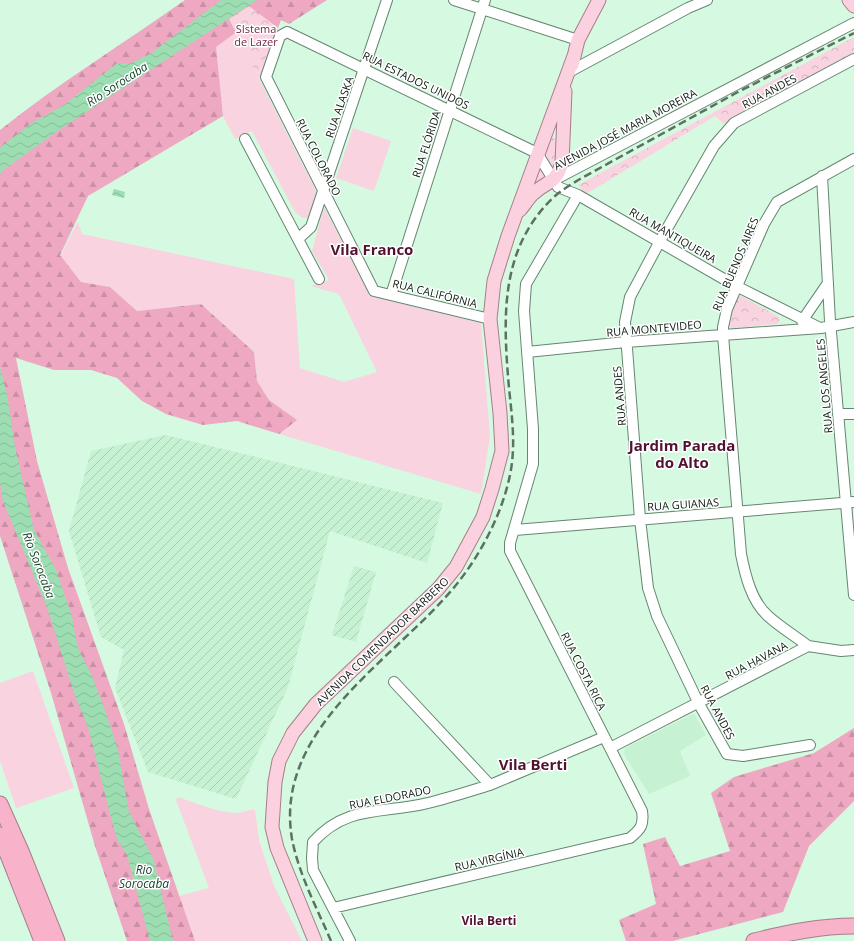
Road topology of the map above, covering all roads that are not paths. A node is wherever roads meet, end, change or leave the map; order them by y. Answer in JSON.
{"nodes":[{"id":1,"x":387,"y":0,"type":"edge"},
{"id":2,"x":454,"y":0,"type":"edge"},
{"id":3,"x":599,"y":0,"type":"edge"},
{"id":4,"x":707,"y":0,"type":"edge"},
{"id":5,"x":849,"y":0,"type":"edge"},
{"id":6,"x":483,"y":5,"type":"edge"},
{"id":7,"x":854,"y":6,"type":"edge"},
{"id":8,"x":854,"y":23,"type":"edge"},
{"id":9,"x":284,"y":32,"type":"joint"},
{"id":10,"x":578,"y":40,"type":"junction"},
{"id":11,"x":854,"y":59,"type":"edge"},
{"id":12,"x":364,"y":69,"type":"junction"},
{"id":13,"x":568,"y":72,"type":"junction"},
{"id":14,"x":450,"y":110,"type":"junction"},
{"id":15,"x":543,"y":138,"type":"junction"},
{"id":16,"x":245,"y":139,"type":"dead end"},
{"id":17,"x":563,"y":143,"type":"junction"},
{"id":18,"x":537,"y":153,"type":"junction"},
{"id":19,"x":854,"y":159,"type":"edge"},
{"id":20,"x":822,"y":176,"type":"junction"},
{"id":21,"x":554,"y":180,"type":"junction"},
{"id":22,"x":324,"y":191,"type":"junction"},
{"id":23,"x":578,"y":195,"type":"junction"},
{"id":24,"x":514,"y":218,"type":"junction"},
{"id":25,"x":298,"y":239,"type":"junction"},
{"id":26,"x":660,"y":241,"type":"junction"},
{"id":27,"x":319,"y":279,"type":"dead end"},
{"id":28,"x":828,"y":283,"type":"junction"},
{"id":29,"x":736,"y":286,"type":"junction"},
{"id":30,"x":374,"y":291,"type":"joint"},
{"id":31,"x":391,"y":295,"type":"junction"},
{"id":32,"x":490,"y":319,"type":"junction"},
{"id":33,"x":802,"y":321,"type":"junction"},
{"id":34,"x":854,"y":322,"type":"edge"},
{"id":35,"x":826,"y":328,"type":"junction"},
{"id":36,"x":723,"y":335,"type":"junction"},
{"id":37,"x":626,"y":342,"type":"junction"},
{"id":38,"x":527,"y":352,"type":"junction"},
{"id":39,"x":838,"y":414,"type":"junction"},
{"id":40,"x":854,"y":414,"type":"edge"},
{"id":41,"x":850,"y":503,"type":"edge"},
{"id":42,"x":737,"y":512,"type":"junction"},
{"id":43,"x":640,"y":519,"type":"junction"},
{"id":44,"x":515,"y":530,"type":"junction"},
{"id":45,"x":854,"y":595,"type":"edge"},
{"id":46,"x":808,"y":646,"type":"junction"},
{"id":47,"x":854,"y":650,"type":"edge"},
{"id":48,"x":394,"y":682,"type":"dead end"},
{"id":49,"x":699,"y":704,"type":"junction"},
{"id":50,"x":604,"y":737,"type":"junction"},
{"id":51,"x":810,"y":745,"type":"dead end"},
{"id":52,"x":610,"y":748,"type":"junction"},
{"id":53,"x":490,"y":784,"type":"junction"},
{"id":54,"x":0,"y":804,"type":"edge"},
{"id":55,"x":644,"y":823,"type":"joint"},
{"id":56,"x":0,"y":835,"type":"edge"},
{"id":57,"x":333,"y":908,"type":"junction"},
{"id":58,"x":854,"y":926,"type":"edge"},
{"id":59,"x":42,"y":941,"type":"edge"},
{"id":60,"x":57,"y":941,"type":"edge"},
{"id":61,"x":315,"y":941,"type":"edge"},
{"id":62,"x":350,"y":941,"type":"edge"},
{"id":63,"x":754,"y":941,"type":"edge"}],
"edges":[{"from":1,"to":12,"type":"street","name":"RUA ALASKA"},
{"from":2,"to":6,"type":"street"},
{"from":3,"to":10,"type":"main road","name":"AVENIDA COMENDADOR BARBERO"},
{"from":4,"to":13,"type":"street"},
{"from":5,"to":7,"type":"main road"},
{"from":6,"to":10,"type":"street"},
{"from":6,"to":14,"type":"street","name":"RUA FLÓRIDA"},
{"from":8,"to":21,"type":"street","name":"AVENIDA JOSÉ MARIA MOREIRA"},
{"from":9,"to":12,"type":"street","name":"RUA ESTADOS UNIDOS"},
{"from":9,"to":22,"type":"street","name":"RUA COLORADO"},
{"from":10,"to":13,"type":"main road","name":"AVENIDA COMENDADOR BARBERO"},
{"from":11,"to":26,"type":"street","name":"RUA ANDES"},
{"from":12,"to":14,"type":"street","name":"RUA ESTADOS UNIDOS"},
{"from":12,"to":22,"type":"street","name":"RUA ALASKA"},
{"from":13,"to":15,"type":"main road","name":"AVENIDA COMENDADOR BARBERO"},
{"from":13,"to":17,"type":"main road","name":"AVENIDA COMENDADOR BARBERO"},
{"from":14,"to":18,"type":"street","name":"RUA ESTADOS UNIDOS"},
{"from":14,"to":31,"type":"street","name":"RUA FLÓRIDA"},
{"from":15,"to":17,"type":"main road"},
{"from":15,"to":18,"type":"main road","name":"AVENIDA COMENDADOR BARBERO"},
{"from":16,"to":25,"type":"street"},
{"from":17,"to":21,"type":"main road","name":"AVENIDA COMENDADOR BARBERO"},
{"from":18,"to":21,"type":"street"},
{"from":18,"to":24,"type":"main road","name":"AVENIDA COMENDADOR BARBERO"},
{"from":19,"to":20,"type":"street"},
{"from":20,"to":28,"type":"street","name":"RUA LOS ANGELES"},
{"from":20,"to":29,"type":"street","name":"RUA BUENOS AIRES"},
{"from":21,"to":23,"type":"street","name":"AVENIDA JOSÉ MARIA MOREIRA"},
{"from":21,"to":24,"type":"main road","name":"AVENIDA COMENDADOR BARBERO"},
{"from":22,"to":25,"type":"street","name":"RUA ALASKA"},
{"from":22,"to":30,"type":"street","name":"RUA COLORADO"},
{"from":23,"to":26,"type":"street","name":"RUA MANTIQUEIRA"},
{"from":23,"to":38,"type":"street"},
{"from":24,"to":32,"type":"main road","name":"AVENIDA COMENDADOR BARBERO"},
{"from":25,"to":27,"type":"street"},
{"from":26,"to":29,"type":"street","name":"RUA MANTIQUEIRA"},
{"from":26,"to":37,"type":"street","name":"RUA ANDES"},
{"from":28,"to":33,"type":"street"},
{"from":28,"to":35,"type":"street","name":"RUA LOS ANGELES"},
{"from":29,"to":33,"type":"street","name":"RUA MANTIQUEIRA"},
{"from":29,"to":36,"type":"street","name":"RUA BUENOS AIRES"},
{"from":30,"to":31,"type":"street","name":"RUA CALIFÓRNIA"},
{"from":31,"to":32,"type":"street","name":"RUA CALIFÓRNIA"},
{"from":32,"to":61,"type":"main road","name":"AVENIDA COMENDADOR BARBERO"},
{"from":33,"to":35,"type":"street","name":"RUA MANTIQUEIRA"},
{"from":34,"to":35,"type":"street","name":"RUA MONTEVIDEO"},
{"from":35,"to":36,"type":"street","name":"RUA MONTEVIDEO"},
{"from":35,"to":39,"type":"street","name":"RUA LOS ANGELES"},
{"from":36,"to":37,"type":"street","name":"RUA MONTEVIDEO"},
{"from":36,"to":42,"type":"street","name":"RUA BUENOS AIRES"},
{"from":37,"to":38,"type":"street","name":"RUA MONTEVIDEO"},
{"from":37,"to":43,"type":"street","name":"RUA ANDES"},
{"from":38,"to":44,"type":"street"},
{"from":39,"to":40,"type":"street"},
{"from":39,"to":41,"type":"street","name":"RUA LOS ANGELES"},
{"from":41,"to":42,"type":"street","name":"RUA GUIANAS"},
{"from":41,"to":45,"type":"street","name":"RUA LOS ANGELES"},
{"from":42,"to":43,"type":"street","name":"RUA GUIANAS"},
{"from":42,"to":46,"type":"street","name":"RUA BUENOS AIRES"},
{"from":43,"to":44,"type":"street","name":"RUA GUIANAS"},
{"from":43,"to":49,"type":"street","name":"RUA ANDES"},
{"from":44,"to":50,"type":"street","name":"RUA COSTA RICA"},
{"from":46,"to":47,"type":"street"},
{"from":46,"to":49,"type":"street","name":"RUA HAVANA"},
{"from":48,"to":53,"type":"street"},
{"from":49,"to":51,"type":"street","name":"RUA ANDES"},
{"from":49,"to":52,"type":"street","name":"RUA HAVANA"},
{"from":50,"to":52,"type":"street","name":"RUA COSTA RICA"},
{"from":50,"to":53,"type":"street","name":"RUA ELDORADO"},
{"from":52,"to":55,"type":"street","name":"RUA COSTA RICA"},
{"from":53,"to":57,"type":"street","name":"RUA ELDORADO"},
{"from":54,"to":60,"type":"highway"},
{"from":55,"to":57,"type":"street","name":"RUA VIRGÍNIA"},
{"from":56,"to":59,"type":"highway"},
{"from":57,"to":62,"type":"street","name":"RUA ELDORADO"},
{"from":58,"to":63,"type":"highway"}]}
